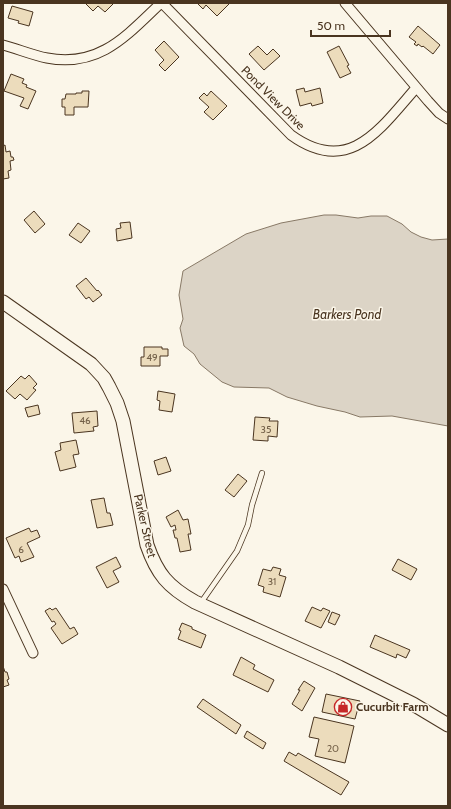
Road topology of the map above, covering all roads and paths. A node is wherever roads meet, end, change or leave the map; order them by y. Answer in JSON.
{"nodes":[{"id":1,"x":162,"y":3,"type":"edge"},
{"id":2,"x":345,"y":3,"type":"edge"},
{"id":3,"x":3,"y":45,"type":"edge"},
{"id":4,"x":416,"y":88,"type":"junction"},
{"id":5,"x":448,"y":119,"type":"edge"},
{"id":6,"x":3,"y":302,"type":"edge"},
{"id":7,"x":262,"y":473,"type":"dead end"},
{"id":8,"x":3,"y":589,"type":"edge"},
{"id":9,"x":200,"y":605,"type":"junction"},
{"id":10,"x":33,"y":653,"type":"dead end"},
{"id":11,"x":448,"y":725,"type":"edge"}],
"edges":[{"from":1,"to":3,"type":"street"},
{"from":1,"to":4,"type":"street","name":"Pond View Drive"},
{"from":2,"to":4,"type":"street"},
{"from":4,"to":5,"type":"street"},
{"from":6,"to":9,"type":"street","name":"Parker Street"},
{"from":7,"to":9,"type":"lane"},
{"from":8,"to":10,"type":"street"},
{"from":9,"to":11,"type":"street","name":"Parker Street"}]}
